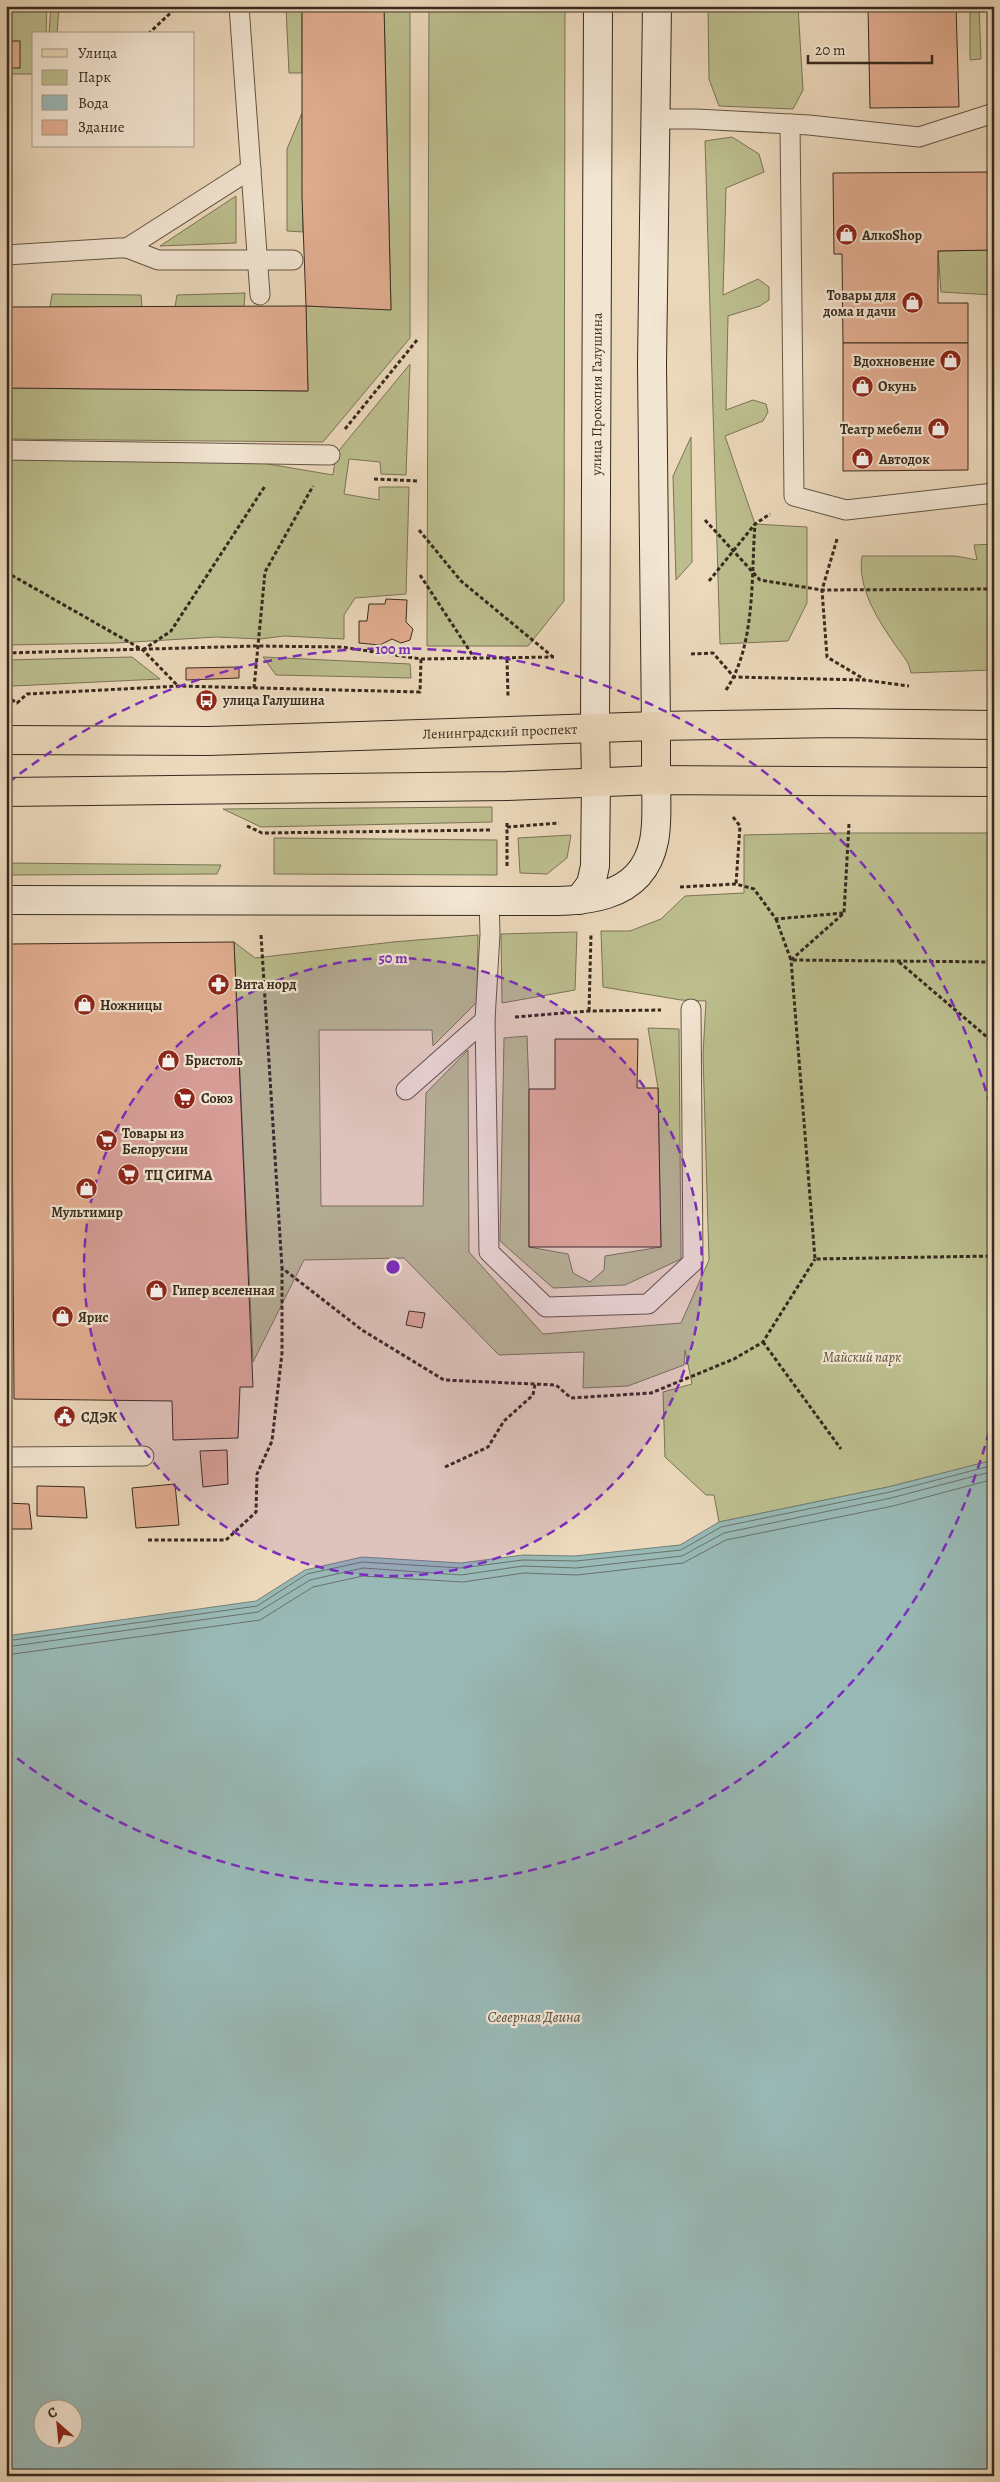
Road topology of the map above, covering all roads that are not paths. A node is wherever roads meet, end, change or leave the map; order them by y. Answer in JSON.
{"nodes":[{"id":1,"x":239,"y":6,"type":"edge"},
{"id":2,"x":598,"y":6,"type":"edge"},
{"id":3,"x":657,"y":6,"type":"edge"},
{"id":4,"x":994,"y":113,"type":"edge"},
{"id":5,"x":656,"y":119,"type":"junction"},
{"id":6,"x":790,"y":124,"type":"junction"},
{"id":7,"x":251,"y":169,"type":"junction"},
{"id":8,"x":127,"y":248,"type":"junction"},
{"id":9,"x":6,"y":255,"type":"edge"},
{"id":10,"x":258,"y":260,"type":"junction"},
{"id":11,"x":293,"y":260,"type":"dead end"},
{"id":12,"x":260,"y":295,"type":"dead end"},
{"id":13,"x":6,"y":450,"type":"edge"},
{"id":14,"x":330,"y":455,"type":"road end"},
{"id":15,"x":994,"y":493,"type":"edge"},
{"id":16,"x":994,"y":724,"type":"edge"},
{"id":17,"x":656,"y":726,"type":"junction"},
{"id":18,"x":595,"y":729,"type":"junction"},
{"id":19,"x":6,"y":740,"type":"edge"},
{"id":20,"x":656,"y":780,"type":"junction"},
{"id":21,"x":596,"y":782,"type":"junction"},
{"id":22,"x":994,"y":782,"type":"edge"},
{"id":23,"x":6,"y":792,"type":"edge"},
{"id":24,"x":6,"y":900,"type":"edge"},
{"id":25,"x":579,"y":900,"type":"junction"},
{"id":26,"x":489,"y":901,"type":"junction"},
{"id":27,"x":691,"y":1009,"type":"road end"},
{"id":28,"x":485,"y":1020,"type":"junction"},
{"id":29,"x":406,"y":1090,"type":"dead end"},
{"id":30,"x":144,"y":1456,"type":"dead end"},
{"id":31,"x":6,"y":1458,"type":"edge"}],
"edges":[{"from":1,"to":7,"type":"lane"},
{"from":2,"to":18,"type":"main road","name":"улица Прокопия Галушина"},
{"from":3,"to":5,"type":"main road"},
{"from":4,"to":6,"type":"lane"},
{"from":5,"to":6,"type":"lane"},
{"from":5,"to":17,"type":"main road"},
{"from":6,"to":15,"type":"lane"},
{"from":7,"to":8,"type":"lane"},
{"from":7,"to":10,"type":"lane"},
{"from":8,"to":9,"type":"lane"},
{"from":8,"to":10,"type":"lane"},
{"from":10,"to":11,"type":"lane"},
{"from":10,"to":12,"type":"lane"},
{"from":13,"to":14,"type":"lane"},
{"from":16,"to":17,"type":"main road","name":"Ленинградский проспект"},
{"from":17,"to":18,"type":"main road","name":"Ленинградский проспект"},
{"from":17,"to":20,"type":"main road"},
{"from":18,"to":19,"type":"main road","name":"Ленинградский проспект"},
{"from":18,"to":21,"type":"main road","name":"улица Прокопия Галушина"},
{"from":20,"to":21,"type":"main road"},
{"from":20,"to":22,"type":"main road"},
{"from":20,"to":25,"type":"main road"},
{"from":21,"to":23,"type":"main road"},
{"from":21,"to":25,"type":"main road"},
{"from":24,"to":26,"type":"main road"},
{"from":25,"to":26,"type":"main road"},
{"from":26,"to":28,"type":"lane"},
{"from":27,"to":28,"type":"lane"},
{"from":28,"to":29,"type":"lane"},
{"from":30,"to":31,"type":"lane"}]}
